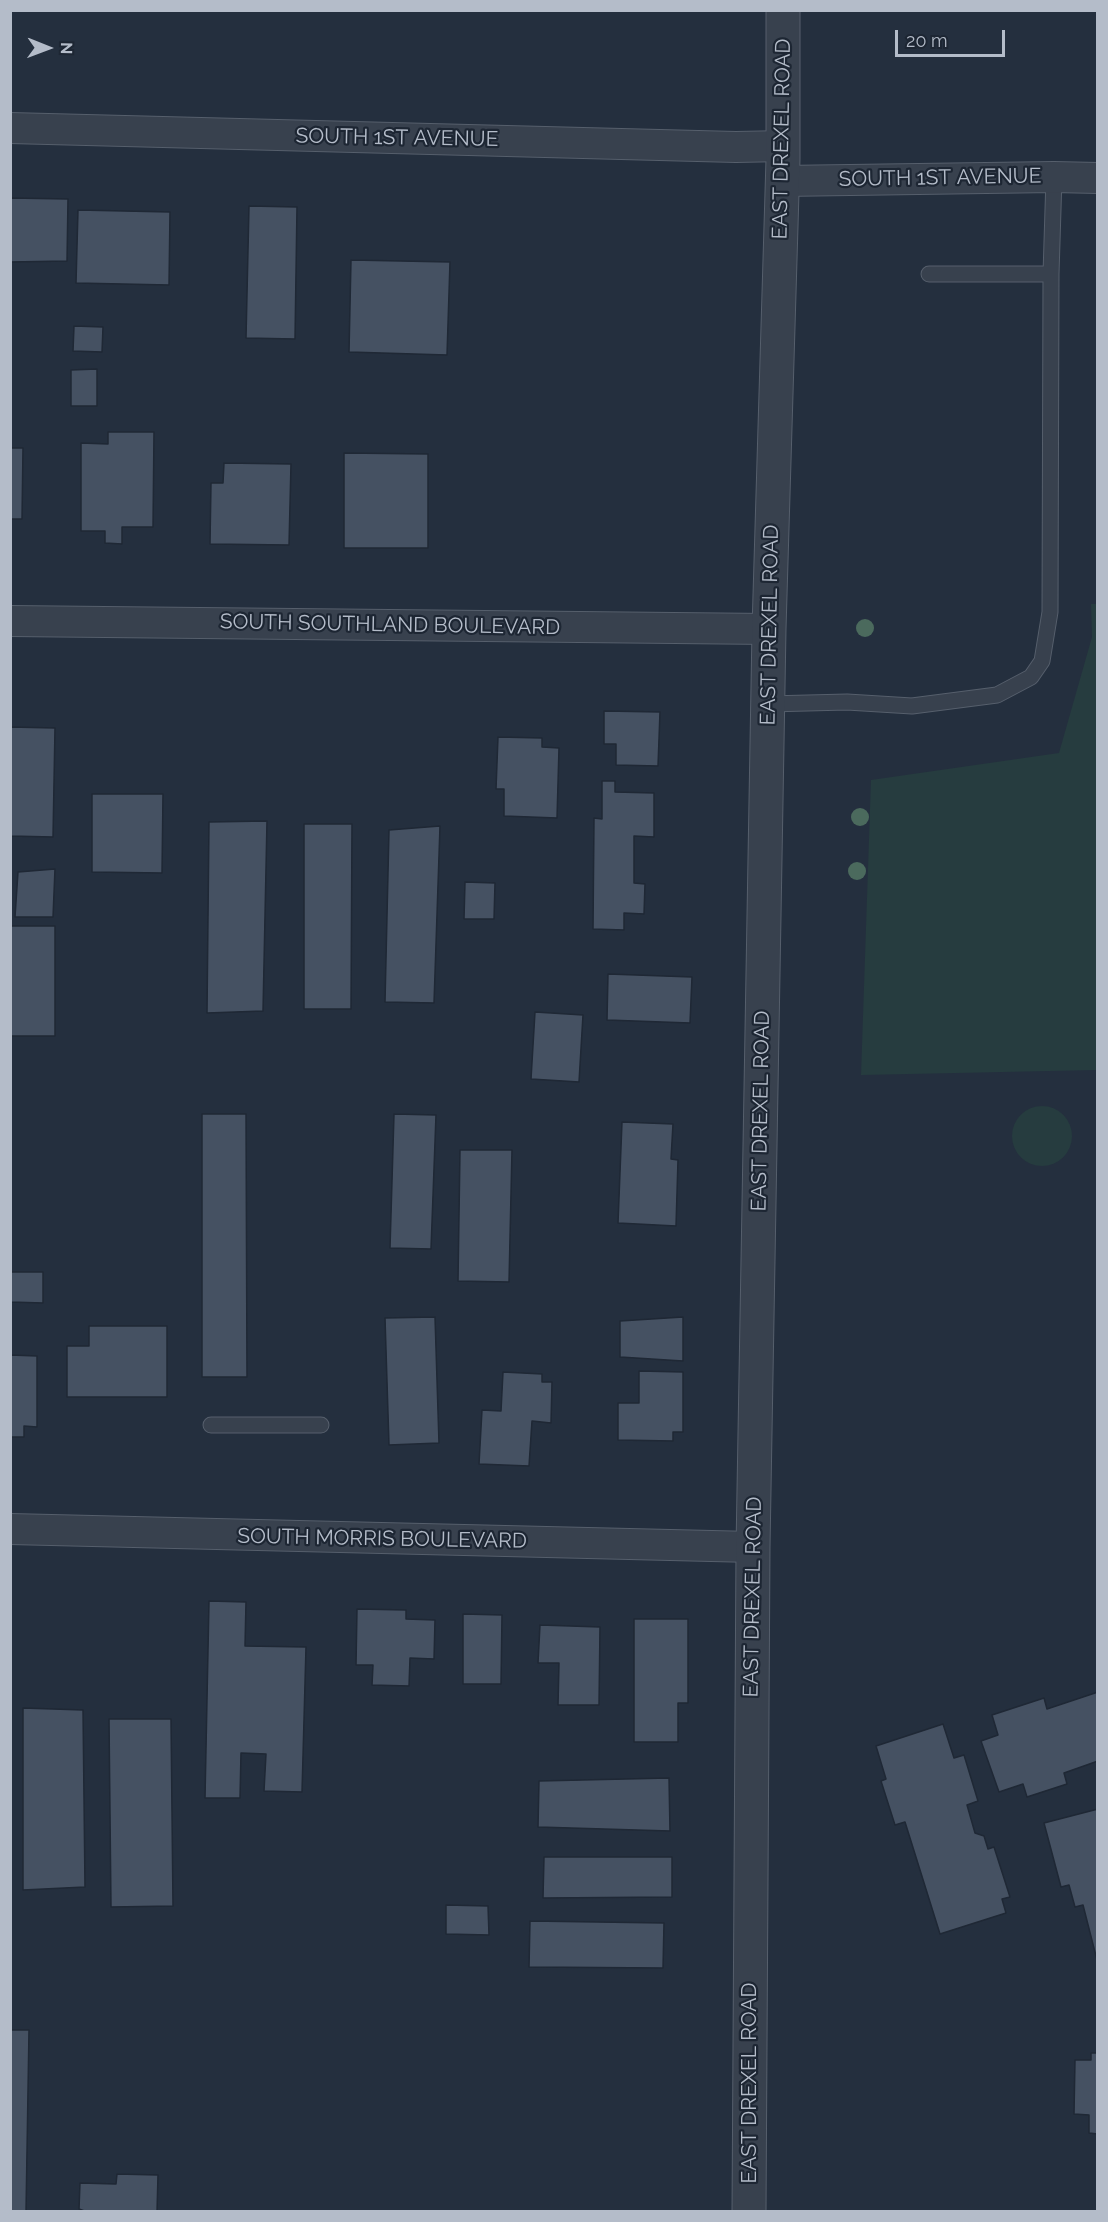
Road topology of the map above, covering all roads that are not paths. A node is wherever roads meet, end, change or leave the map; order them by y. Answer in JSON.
{"nodes":[{"id":1,"x":783,"y":10,"type":"edge"},
{"id":2,"x":10,"y":128,"type":"edge"},
{"id":3,"x":784,"y":146,"type":"junction"},
{"id":4,"x":1054,"y":177,"type":"junction"},
{"id":5,"x":1098,"y":178,"type":"edge"},
{"id":6,"x":782,"y":181,"type":"junction"},
{"id":7,"x":929,"y":274,"type":"dead end"},
{"id":8,"x":1051,"y":274,"type":"junction"},
{"id":9,"x":10,"y":621,"type":"edge"},
{"id":10,"x":769,"y":629,"type":"junction"},
{"id":11,"x":768,"y":704,"type":"junction"},
{"id":12,"x":211,"y":1425,"type":"dead end"},
{"id":13,"x":321,"y":1425,"type":"dead end"},
{"id":14,"x":10,"y":1529,"type":"edge"},
{"id":15,"x":753,"y":1547,"type":"junction"},
{"id":16,"x":749,"y":2211,"type":"edge"}],
"edges":[{"from":1,"to":3,"type":"street","name":"EAST DREXEL ROAD"},
{"from":2,"to":3,"type":"street","name":"SOUTH 1ST AVENUE"},
{"from":3,"to":6,"type":"street","name":"EAST DREXEL ROAD"},
{"from":4,"to":5,"type":"street","name":"SOUTH 1ST AVENUE"},
{"from":4,"to":6,"type":"street","name":"SOUTH 1ST AVENUE"},
{"from":4,"to":8,"type":"lane"},
{"from":6,"to":10,"type":"street","name":"EAST DREXEL ROAD"},
{"from":7,"to":8,"type":"lane"},
{"from":8,"to":11,"type":"lane"},
{"from":9,"to":10,"type":"street","name":"SOUTH SOUTHLAND BOULEVARD"},
{"from":10,"to":11,"type":"street","name":"EAST DREXEL ROAD"},
{"from":11,"to":15,"type":"street","name":"EAST DREXEL ROAD"},
{"from":12,"to":13,"type":"lane"},
{"from":14,"to":15,"type":"street","name":"SOUTH MORRIS BOULEVARD"},
{"from":15,"to":16,"type":"street","name":"EAST DREXEL ROAD"}]}
